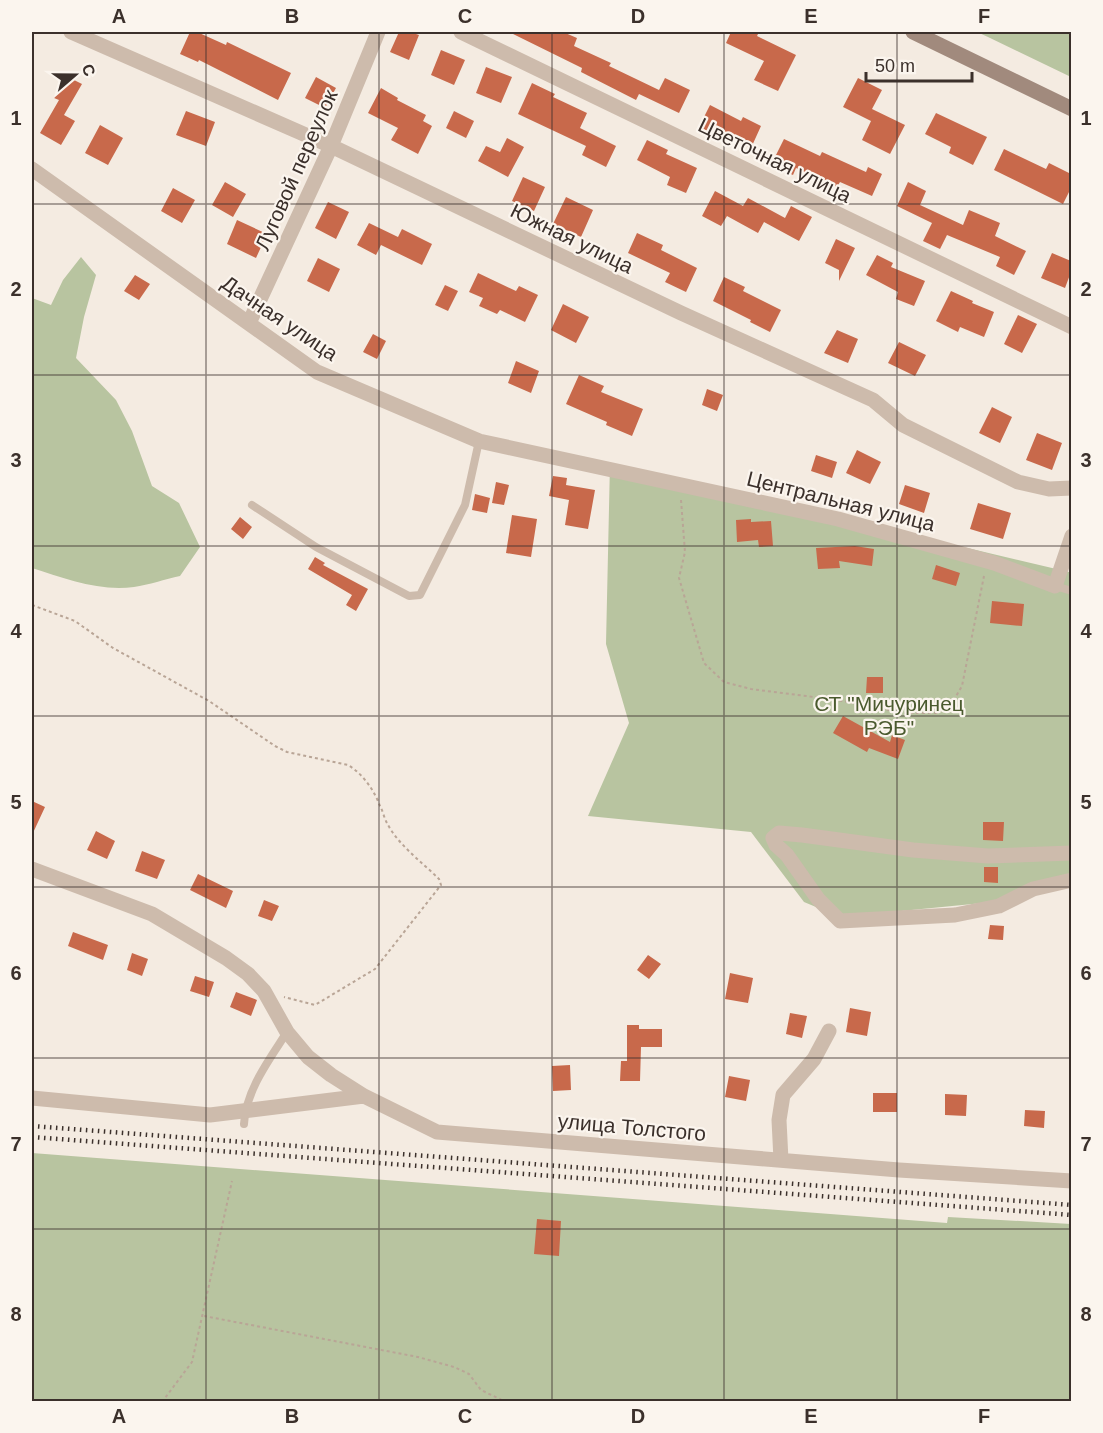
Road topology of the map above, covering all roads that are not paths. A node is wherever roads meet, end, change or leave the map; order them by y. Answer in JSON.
{"nodes":[{"id":1,"x":72,"y":32,"type":"edge"},
{"id":2,"x":378,"y":32,"type":"edge"},
{"id":3,"x":461,"y":32,"type":"edge"},
{"id":4,"x":913,"y":32,"type":"edge"},
{"id":5,"x":935,"y":36,"type":"edge"},
{"id":6,"x":1071,"y":109,"type":"edge"},
{"id":7,"x":331,"y":146,"type":"junction"},
{"id":8,"x":32,"y":169,"type":"edge"},
{"id":9,"x":249,"y":324,"type":"junction"},
{"id":10,"x":1071,"y":327,"type":"edge"},
{"id":11,"x":479,"y":441,"type":"junction"},
{"id":12,"x":607,"y":468,"type":"joint"},
{"id":13,"x":1071,"y":488,"type":"edge"},
{"id":14,"x":252,"y":505,"type":"dead end"},
{"id":15,"x":1071,"y":536,"type":"edge"},
{"id":16,"x":1055,"y":586,"type":"junction"},
{"id":17,"x":1071,"y":591,"type":"edge"},
{"id":18,"x":1071,"y":853,"type":"edge"},
{"id":19,"x":32,"y":869,"type":"edge"},
{"id":20,"x":1071,"y":880,"type":"edge"},
{"id":21,"x":828,"y":1031,"type":"dead end"},
{"id":22,"x":287,"y":1032,"type":"junction"},
{"id":23,"x":364,"y":1096,"type":"junction"},
{"id":24,"x":32,"y":1098,"type":"edge"},
{"id":25,"x":244,"y":1117,"type":"junction"},
{"id":26,"x":781,"y":1160,"type":"junction"},
{"id":27,"x":1071,"y":1181,"type":"edge"}],
"edges":[{"from":1,"to":7,"type":"street","name":"Южная улица"},
{"from":2,"to":7,"type":"street","name":"Луговой переулок"},
{"from":3,"to":10,"type":"street","name":"Цветочная улица"},
{"from":4,"to":5,"type":"main road"},
{"from":5,"to":6,"type":"main road"},
{"from":7,"to":9,"type":"street","name":"Луговой переулок"},
{"from":7,"to":13,"type":"street","name":"Южная улица"},
{"from":8,"to":9,"type":"street","name":"Дачная улица"},
{"from":9,"to":11,"type":"street","name":"Дачная улица"},
{"from":11,"to":12,"type":"street","name":"Дачная улица"},
{"from":11,"to":14,"type":"lane"},
{"from":12,"to":16,"type":"street","name":"Центральная улица"},
{"from":15,"to":16,"type":"street"},
{"from":16,"to":17,"type":"lane"},
{"from":18,"to":20,"type":"street"},
{"from":19,"to":22,"type":"street","name":"улица Толстого"},
{"from":21,"to":26,"type":"street"},
{"from":22,"to":23,"type":"street","name":"улица Толстого"},
{"from":22,"to":25,"type":"lane"},
{"from":23,"to":25,"type":"street"},
{"from":23,"to":26,"type":"street","name":"улица Толстого"},
{"from":24,"to":25,"type":"street"},
{"from":26,"to":27,"type":"street","name":"улица Толстого"}]}
